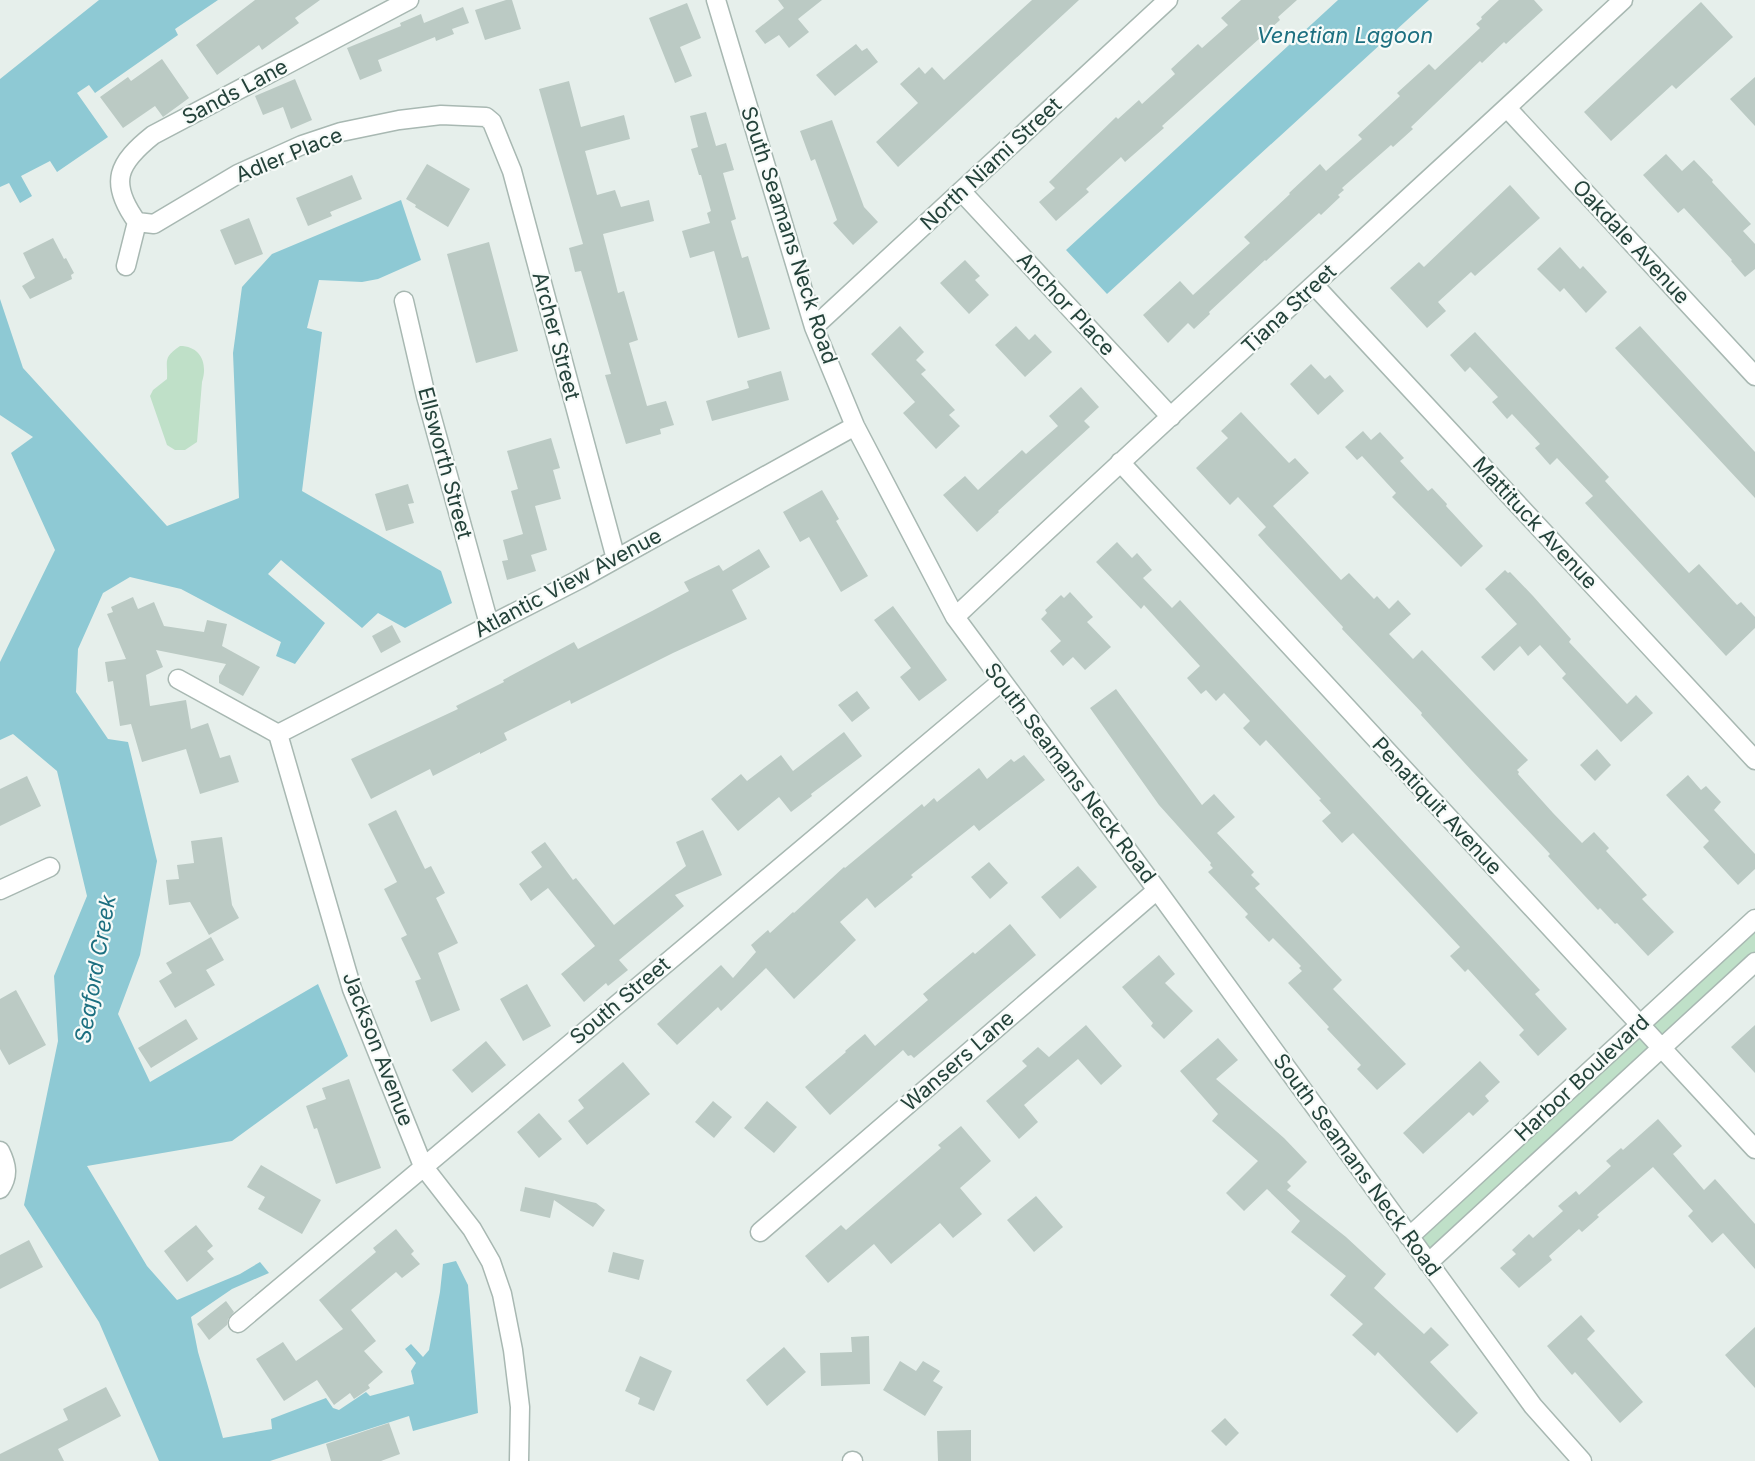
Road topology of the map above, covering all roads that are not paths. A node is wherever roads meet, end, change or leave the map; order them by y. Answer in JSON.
{"nodes":[{"id":1,"x":410,"y":0,"type":"edge"},
{"id":2,"x":716,"y":0,"type":"edge"},
{"id":3,"x":1168,"y":0,"type":"edge"},
{"id":4,"x":1623,"y":0,"type":"edge"},
{"id":5,"x":1507,"y":108,"type":"junction"},
{"id":6,"x":486,"y":117,"type":"joint"},
{"id":7,"x":961,"y":191,"type":"junction"},
{"id":8,"x":137,"y":222,"type":"junction"},
{"id":9,"x":126,"y":266,"type":"dead end"},
{"id":10,"x":1314,"y":286,"type":"junction"},
{"id":11,"x":404,"y":301,"type":"dead end"},
{"id":12,"x":814,"y":327,"type":"junction"},
{"id":13,"x":1755,"y":376,"type":"edge"},
{"id":14,"x":1171,"y":417,"type":"junction"},
{"id":15,"x":855,"y":426,"type":"junction"},
{"id":16,"x":1120,"y":462,"type":"junction"},
{"id":17,"x":616,"y":560,"type":"junction"},
{"id":18,"x":955,"y":618,"type":"junction"},
{"id":19,"x":489,"y":624,"type":"junction"},
{"id":20,"x":178,"y":679,"type":"dead end"},
{"id":21,"x":1002,"y":681,"type":"junction"},
{"id":22,"x":278,"y":734,"type":"junction"},
{"id":23,"x":1755,"y":760,"type":"edge"},
{"id":24,"x":50,"y":867,"type":"dead end"},
{"id":25,"x":1157,"y":890,"type":"junction"},
{"id":26,"x":0,"y":891,"type":"edge"},
{"id":27,"x":1755,"y":919,"type":"edge"},
{"id":28,"x":1755,"y":962,"type":"edge"},
{"id":29,"x":1640,"y":1025,"type":"junction"},
{"id":30,"x":1662,"y":1048,"type":"junction"},
{"id":31,"x":1755,"y":1149,"type":"edge"},
{"id":32,"x":0,"y":1151,"type":"edge"},
{"id":33,"x":423,"y":1166,"type":"junction"},
{"id":34,"x":3,"y":1185,"type":"edge"},
{"id":35,"x":760,"y":1232,"type":"dead end"},
{"id":36,"x":1409,"y":1237,"type":"junction"},
{"id":37,"x":1428,"y":1263,"type":"junction"},
{"id":38,"x":238,"y":1323,"type":"dead end"},
{"id":39,"x":519,"y":1461,"type":"edge"},
{"id":40,"x":1582,"y":1461,"type":"edge"}],
"edges":[{"from":1,"to":8,"type":"street","name":"Sands Lane"},
{"from":2,"to":12,"type":"street","name":"South Seamans Neck Road"},
{"from":3,"to":7,"type":"street","name":"North Niami Street"},
{"from":4,"to":5,"type":"street","name":"Tiana Street"},
{"from":5,"to":10,"type":"street","name":"Tiana Street"},
{"from":5,"to":13,"type":"street","name":"Oakdale Avenue"},
{"from":6,"to":8,"type":"street","name":"Adler Place"},
{"from":6,"to":17,"type":"street","name":"Archer Street"},
{"from":7,"to":12,"type":"street","name":"North Niami Street"},
{"from":7,"to":14,"type":"street","name":"Anchor Place"},
{"from":8,"to":9,"type":"street"},
{"from":10,"to":14,"type":"street","name":"Tiana Street"},
{"from":10,"to":23,"type":"street","name":"Mattituck Avenue"},
{"from":11,"to":19,"type":"street","name":"Ellsworth Street"},
{"from":12,"to":15,"type":"street","name":"South Seamans Neck Road"},
{"from":14,"to":16,"type":"street","name":"Tiana Street"},
{"from":15,"to":17,"type":"street","name":"Atlantic View Avenue"},
{"from":15,"to":18,"type":"street","name":"South Seamans Neck Road"},
{"from":16,"to":18,"type":"street","name":"Tiana Street"},
{"from":16,"to":29,"type":"street","name":"Penatiquit Avenue"},
{"from":17,"to":19,"type":"street","name":"Atlantic View Avenue"},
{"from":18,"to":21,"type":"street","name":"South Seamans Neck Road"},
{"from":19,"to":22,"type":"street","name":"Atlantic View Avenue"},
{"from":20,"to":22,"type":"street"},
{"from":21,"to":25,"type":"street","name":"South Seamans Neck Road"},
{"from":21,"to":33,"type":"street","name":"South Street"},
{"from":22,"to":33,"type":"street","name":"Jackson Avenue"},
{"from":24,"to":26,"type":"street"},
{"from":25,"to":35,"type":"street","name":"Wansers Lane"},
{"from":25,"to":36,"type":"street","name":"South Seamans Neck Road"},
{"from":27,"to":29,"type":"street","name":"Harbor Boulevard"},
{"from":28,"to":30,"type":"street","name":"Harbor Boulevard"},
{"from":29,"to":30,"type":"street","name":"Penatiquit Avenue"},
{"from":29,"to":36,"type":"street","name":"Harbor Boulevard"},
{"from":30,"to":31,"type":"street","name":"Penatiquit Avenue"},
{"from":30,"to":37,"type":"street","name":"Harbor Boulevard"},
{"from":32,"to":34,"type":"street"},
{"from":33,"to":38,"type":"street","name":"South Street"},
{"from":33,"to":39,"type":"street","name":"Jackson Avenue"},
{"from":36,"to":37,"type":"street","name":"South Seamans Neck Road"},
{"from":37,"to":40,"type":"street","name":"South Seamans Neck Road"}]}
